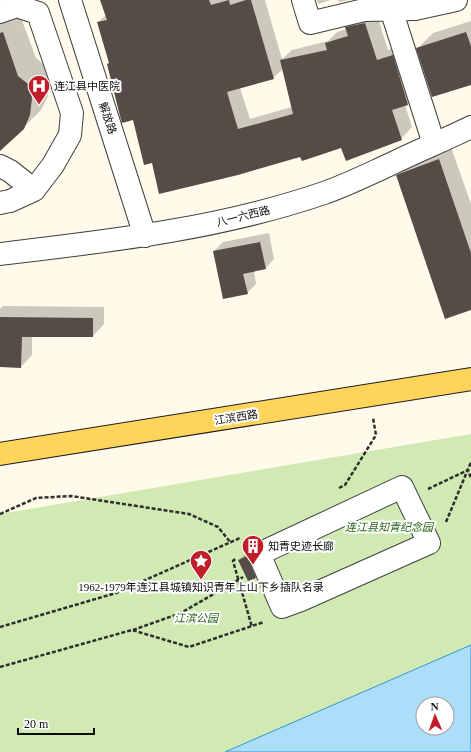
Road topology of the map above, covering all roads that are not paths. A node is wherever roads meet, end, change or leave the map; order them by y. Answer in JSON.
{"nodes":[{"id":1,"x":70,"y":0,"type":"edge"},
{"id":2,"x":303,"y":0,"type":"edge"},
{"id":3,"x":456,"y":0,"type":"edge"},
{"id":4,"x":13,"y":8,"type":"edge"},
{"id":5,"x":391,"y":9,"type":"junction"},
{"id":6,"x":471,"y":127,"type":"edge"},
{"id":7,"x":434,"y":144,"type":"junction"},
{"id":8,"x":0,"y":166,"type":"edge"},
{"id":9,"x":34,"y":190,"type":"junction"},
{"id":10,"x":0,"y":203,"type":"edge"},
{"id":11,"x":145,"y":236,"type":"junction"},
{"id":12,"x":0,"y":254,"type":"edge"},
{"id":13,"x":471,"y":379,"type":"edge"},
{"id":14,"x":0,"y":454,"type":"edge"},
{"id":15,"x":259,"y":554,"type":"joint"}],
"edges":[{"from":1,"to":11,"type":"street","name":"解放路"},
{"from":2,"to":5,"type":"street"},
{"from":3,"to":5,"type":"street"},
{"from":4,"to":9,"type":"street"},
{"from":5,"to":7,"type":"street"},
{"from":6,"to":7,"type":"street","name":"八一六西路"},
{"from":7,"to":11,"type":"street","name":"八一六西路"},
{"from":8,"to":9,"type":"street"},
{"from":9,"to":10,"type":"street"},
{"from":11,"to":12,"type":"street","name":"八一六西路"},
{"from":13,"to":14,"type":"main road","name":"江滨西路"},
{"from":15,"to":15,"type":"street"}]}
